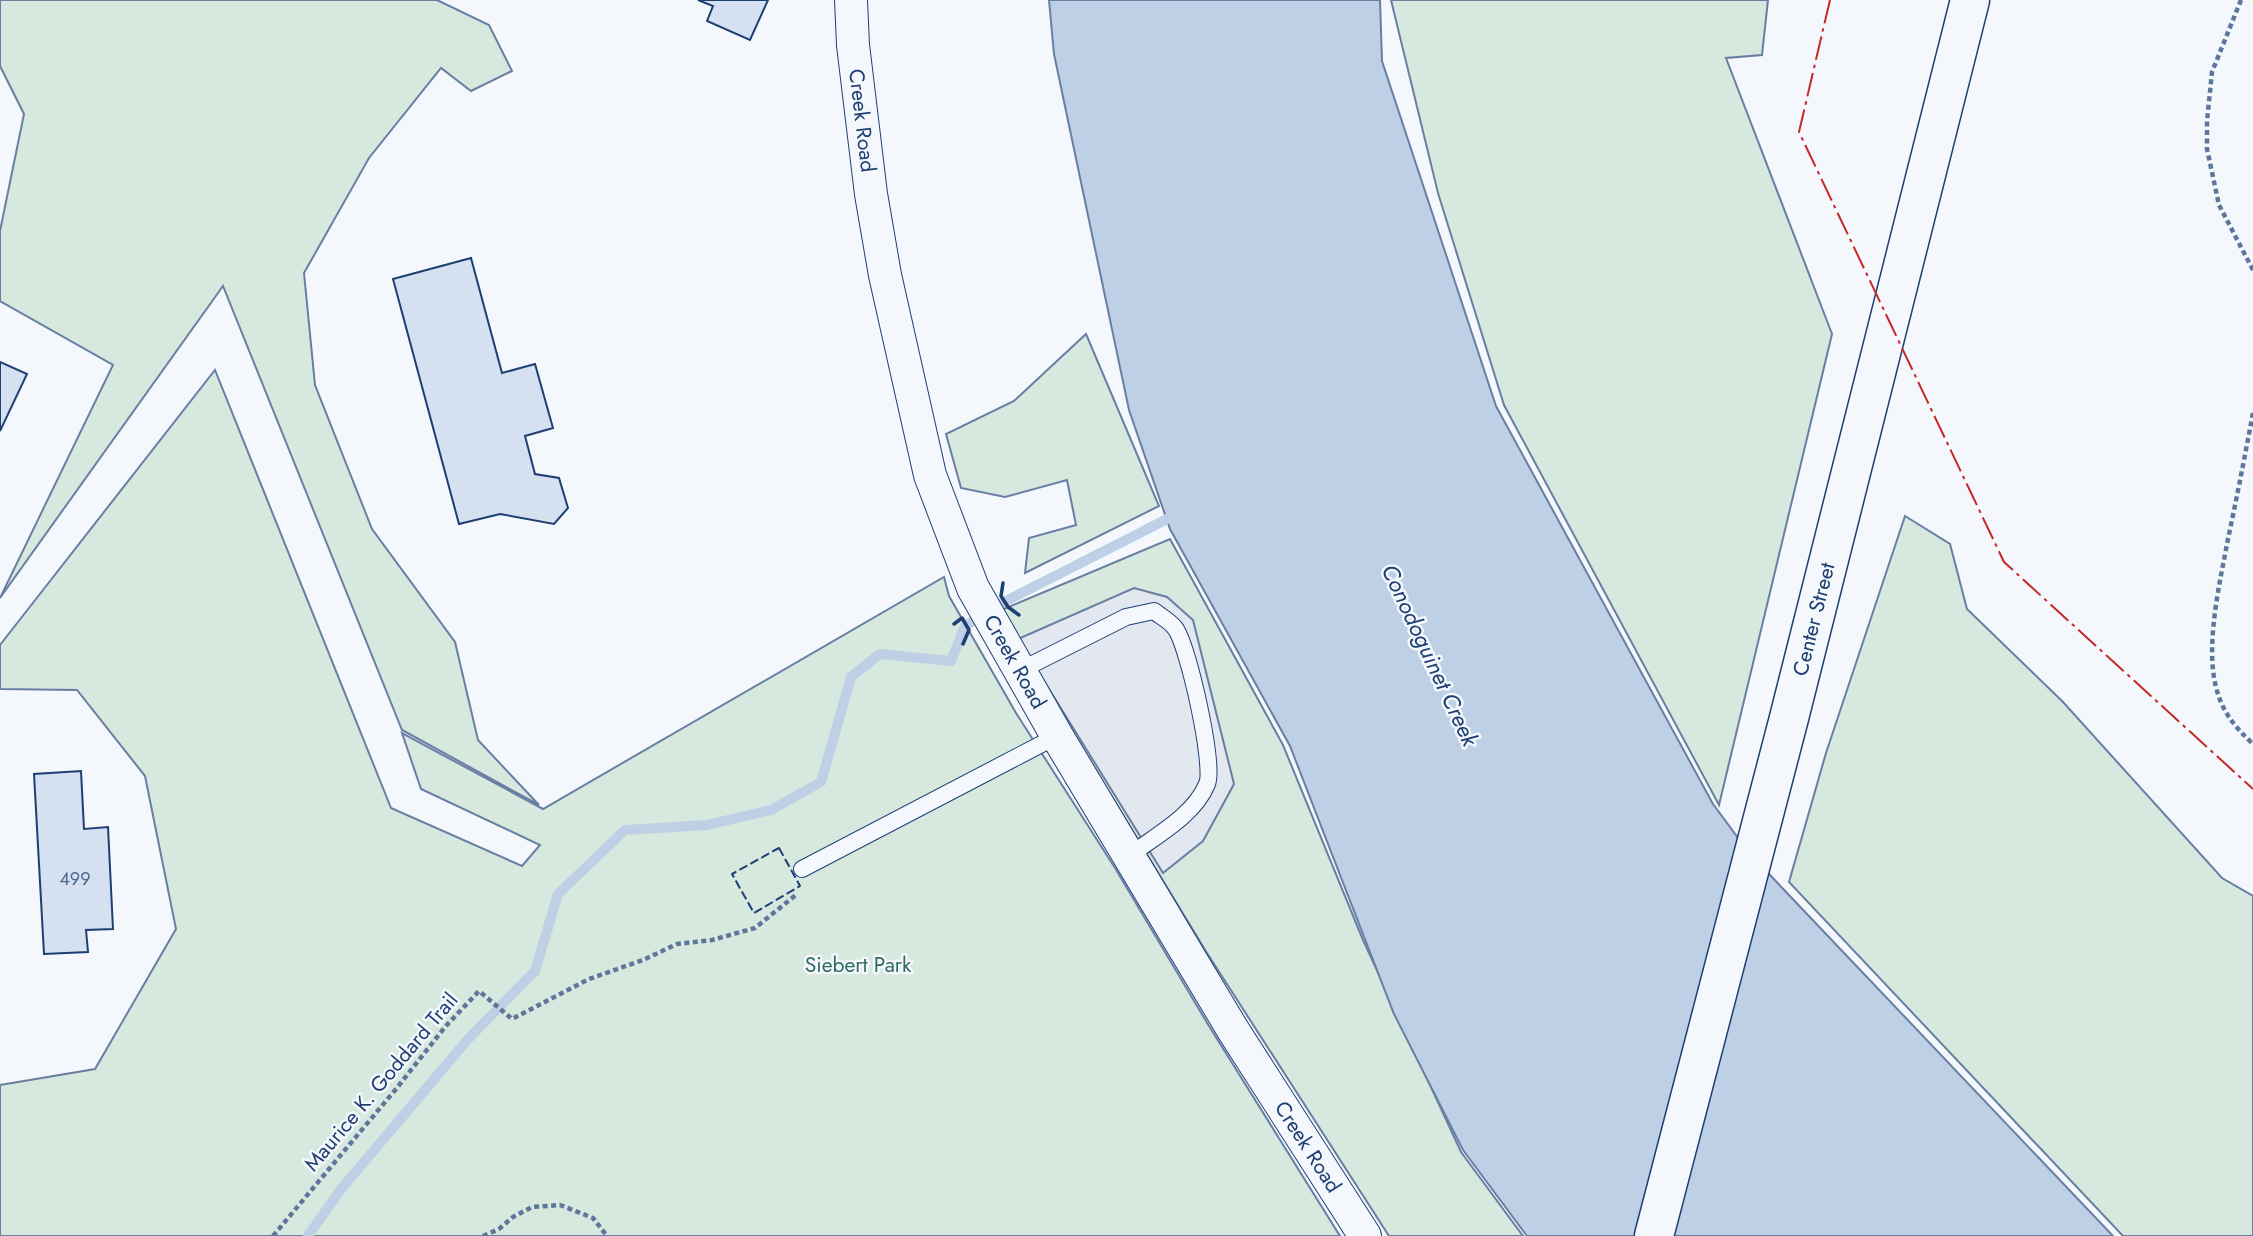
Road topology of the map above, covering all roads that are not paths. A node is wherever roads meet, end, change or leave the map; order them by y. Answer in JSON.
{"nodes":[{"id":1,"x":1970,"y":0,"type":"edge"},
{"id":2,"x":851,"y":7,"type":"edge"},
{"id":3,"x":1019,"y":671,"type":"junction"},
{"id":4,"x":1057,"y":736,"type":"junction"},
{"id":5,"x":1129,"y":856,"type":"junction"},
{"id":6,"x":802,"y":869,"type":"road end"},
{"id":7,"x":1365,"y":1236,"type":"edge"},
{"id":8,"x":1654,"y":1236,"type":"edge"}],
"edges":[{"from":1,"to":8,"type":"main road","name":"Center Street"},
{"from":2,"to":3,"type":"street","name":"Creek Road"},
{"from":3,"to":4,"type":"street","name":"Creek Road"},
{"from":3,"to":5,"type":"lane"},
{"from":4,"to":5,"type":"street","name":"Creek Road"},
{"from":4,"to":6,"type":"lane"},
{"from":5,"to":7,"type":"street","name":"Creek Road"}]}
